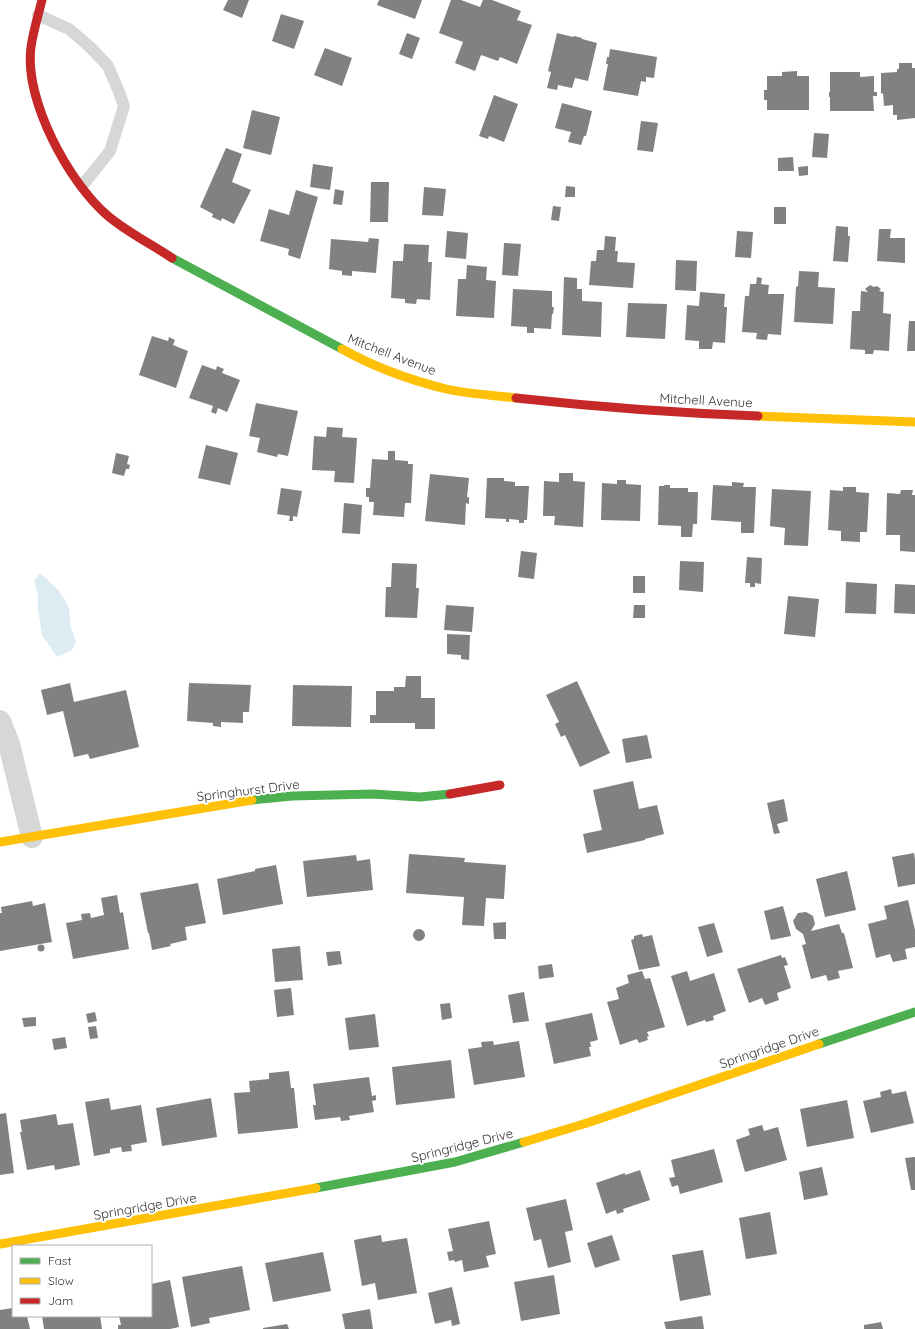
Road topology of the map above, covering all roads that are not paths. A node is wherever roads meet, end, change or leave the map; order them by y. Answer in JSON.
{"nodes":[{"id":1,"x":42,"y":0,"type":"edge"},
{"id":2,"x":38,"y":15,"type":"junction"},
{"id":3,"x":82,"y":186,"type":"junction"},
{"id":4,"x":915,"y":422,"type":"edge"},
{"id":5,"x":0,"y":721,"type":"edge"},
{"id":6,"x":500,"y":785,"type":"dead end"},
{"id":7,"x":32,"y":837,"type":"junction"},
{"id":8,"x":0,"y":842,"type":"edge"},
{"id":9,"x":915,"y":1012,"type":"edge"},
{"id":10,"x":0,"y":1244,"type":"edge"}],
"edges":[{"from":1,"to":2,"type":"street","name":"Mitchell Avenue"},
{"from":2,"to":3,"type":"street","name":"Mitchell Avenue"},
{"from":2,"to":3,"type":"lane"},
{"from":3,"to":4,"type":"street","name":"Mitchell Avenue"},
{"from":5,"to":7,"type":"street"},
{"from":6,"to":7,"type":"street","name":"Springhurst Drive"},
{"from":7,"to":8,"type":"street","name":"Springhurst Drive"},
{"from":9,"to":10,"type":"street","name":"Springridge Drive"}]}
